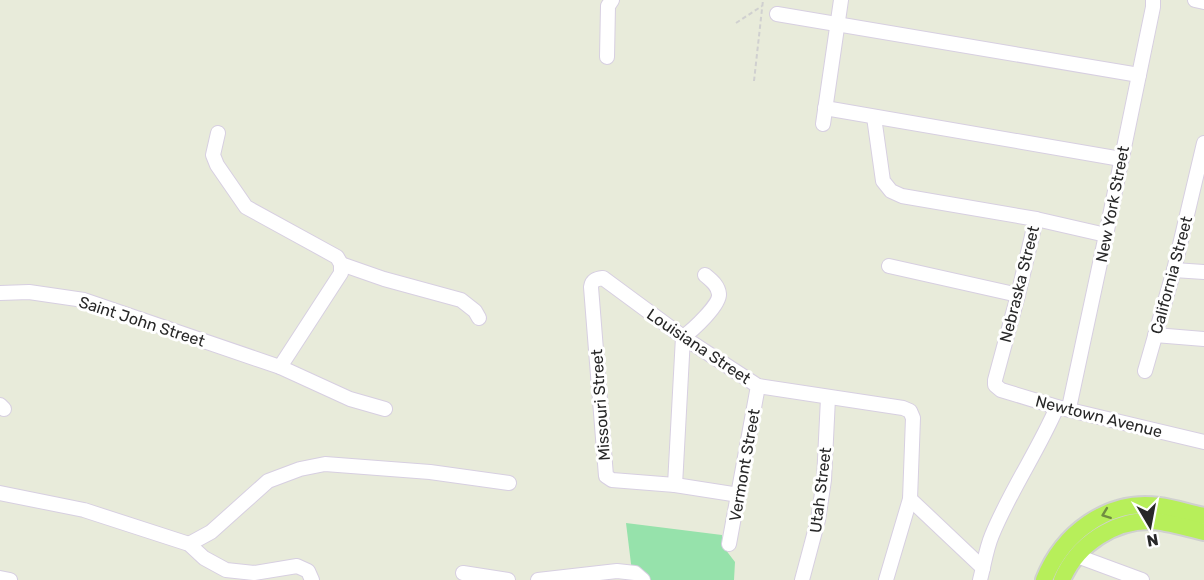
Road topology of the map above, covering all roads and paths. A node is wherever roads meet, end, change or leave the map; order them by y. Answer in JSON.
{"nodes":[{"id":1,"x":612,"y":0,"type":"edge"},
{"id":2,"x":763,"y":0,"type":"edge"},
{"id":3,"x":841,"y":0,"type":"edge"},
{"id":4,"x":1153,"y":0,"type":"edge"},
{"id":5,"x":1195,"y":0,"type":"edge"},
{"id":6,"x":1204,"y":2,"type":"edge"},
{"id":7,"x":762,"y":6,"type":"junction"},
{"id":8,"x":777,"y":14,"type":"dead end"},
{"id":9,"x":736,"y":23,"type":"dead end"},
{"id":10,"x":838,"y":25,"type":"junction"},
{"id":11,"x":607,"y":57,"type":"dead end"},
{"id":12,"x":1139,"y":75,"type":"junction"},
{"id":13,"x":754,"y":81,"type":"dead end"},
{"id":14,"x":825,"y":108,"type":"junction"},
{"id":15,"x":874,"y":117,"type":"junction"},
{"id":16,"x":823,"y":124,"type":"dead end"},
{"id":17,"x":218,"y":133,"type":"dead end"},
{"id":18,"x":1204,"y":143,"type":"edge"},
{"id":19,"x":1121,"y":159,"type":"junction"},
{"id":20,"x":1197,"y":201,"type":"edge"},
{"id":21,"x":1036,"y":219,"type":"junction"},
{"id":22,"x":1106,"y":235,"type":"junction"},
{"id":23,"x":341,"y":264,"type":"junction"},
{"id":24,"x":889,"y":266,"type":"dead end"},
{"id":25,"x":1174,"y":270,"type":"junction"},
{"id":26,"x":1204,"y":272,"type":"edge"},
{"id":27,"x":705,"y":275,"type":"dead end"},
{"id":28,"x":603,"y":278,"type":"joint"},
{"id":29,"x":0,"y":293,"type":"edge"},
{"id":30,"x":1018,"y":295,"type":"junction"},
{"id":31,"x":479,"y":318,"type":"dead end"},
{"id":32,"x":1155,"y":335,"type":"junction"},
{"id":33,"x":683,"y":337,"type":"junction"},
{"id":34,"x":1204,"y":339,"type":"edge"},
{"id":35,"x":280,"y":367,"type":"junction"},
{"id":36,"x":1145,"y":371,"type":"dead end"},
{"id":37,"x":758,"y":386,"type":"junction"},
{"id":38,"x":996,"y":386,"type":"joint"},
{"id":39,"x":828,"y":398,"type":"junction"},
{"id":40,"x":1063,"y":407,"type":"junction"},
{"id":41,"x":385,"y":409,"type":"dead end"},
{"id":42,"x":1204,"y":442,"type":"edge"},
{"id":43,"x":508,"y":483,"type":"dead end"},
{"id":44,"x":675,"y":485,"type":"junction"},
{"id":45,"x":0,"y":494,"type":"edge"},
{"id":46,"x":739,"y":495,"type":"junction"},
{"id":47,"x":910,"y":499,"type":"junction"},
{"id":48,"x":1204,"y":516,"type":"edge"},
{"id":49,"x":1204,"y":532,"type":"edge"},
{"id":50,"x":189,"y":544,"type":"junction"},
{"id":51,"x":729,"y":544,"type":"dead end"},
{"id":52,"x":1077,"y":556,"type":"junction"},
{"id":53,"x":463,"y":573,"type":"dead end"},
{"id":54,"x":981,"y":574,"type":"edge"},
{"id":55,"x":252,"y":576,"type":"edge"},
{"id":56,"x":0,"y":578,"type":"edge"},
{"id":57,"x":10,"y":580,"type":"edge"},
{"id":58,"x":312,"y":580,"type":"edge"},
{"id":59,"x":508,"y":580,"type":"edge"},
{"id":60,"x":538,"y":580,"type":"edge"},
{"id":61,"x":643,"y":580,"type":"edge"},
{"id":62,"x":802,"y":580,"type":"edge"},
{"id":63,"x":886,"y":580,"type":"edge"},
{"id":64,"x":1044,"y":580,"type":"edge"},
{"id":65,"x":1062,"y":580,"type":"edge"},
{"id":66,"x":1142,"y":580,"type":"edge"}],
"edges":[{"from":1,"to":11,"type":"street"},
{"from":2,"to":7,"type":"path"},
{"from":3,"to":10,"type":"street"},
{"from":4,"to":12,"type":"street","name":"New York Street"},
{"from":5,"to":6,"type":"street"},
{"from":7,"to":9,"type":"path"},
{"from":7,"to":13,"type":"path"},
{"from":8,"to":10,"type":"street"},
{"from":10,"to":12,"type":"street"},
{"from":10,"to":14,"type":"street"},
{"from":12,"to":19,"type":"street","name":"New York Street"},
{"from":14,"to":15,"type":"street"},
{"from":14,"to":16,"type":"street"},
{"from":15,"to":19,"type":"street"},
{"from":15,"to":21,"type":"street"},
{"from":17,"to":23,"type":"street"},
{"from":18,"to":20,"type":"street","name":"California Street"},
{"from":19,"to":22,"type":"street","name":"New York Street"},
{"from":20,"to":25,"type":"street","name":"California Street"},
{"from":21,"to":22,"type":"street","name":"Nebraska Street"},
{"from":21,"to":30,"type":"street","name":"Nebraska Street"},
{"from":22,"to":40,"type":"street","name":"New York Street"},
{"from":23,"to":31,"type":"street"},
{"from":23,"to":35,"type":"street"},
{"from":24,"to":30,"type":"street"},
{"from":25,"to":26,"type":"street"},
{"from":25,"to":32,"type":"street","name":"California Street"},
{"from":27,"to":33,"type":"street"},
{"from":28,"to":33,"type":"street","name":"Louisiana Street"},
{"from":28,"to":44,"type":"street","name":"Missouri Street"},
{"from":29,"to":35,"type":"street","name":"Saint John Street"},
{"from":30,"to":38,"type":"street","name":"Nebraska Street"},
{"from":32,"to":34,"type":"street"},
{"from":32,"to":36,"type":"street","name":"California Street"},
{"from":33,"to":37,"type":"street","name":"Louisiana Street"},
{"from":33,"to":44,"type":"street"},
{"from":35,"to":41,"type":"street","name":"Saint John Street"},
{"from":37,"to":39,"type":"street","name":"Louisiana Street"},
{"from":37,"to":46,"type":"street","name":"Vermont Street"},
{"from":38,"to":40,"type":"street","name":"Newtown Avenue"},
{"from":39,"to":47,"type":"street","name":"Louisiana Street"},
{"from":39,"to":62,"type":"street","name":"Utah Street"},
{"from":40,"to":42,"type":"street","name":"Newtown Avenue"},
{"from":40,"to":54,"type":"street","name":"New York Street"},
{"from":43,"to":50,"type":"street"},
{"from":44,"to":46,"type":"street","name":"Missouri Street"},
{"from":45,"to":50,"type":"street"},
{"from":46,"to":51,"type":"street","name":"Vermont Street"},
{"from":47,"to":54,"type":"street"},
{"from":47,"to":63,"type":"street"},
{"from":48,"to":64,"type":"main road","one_way":true},
{"from":49,"to":52,"type":"main road"},
{"from":50,"to":55,"type":"street"},
{"from":52,"to":65,"type":"main road"},
{"from":52,"to":66,"type":"street"},
{"from":53,"to":59,"type":"street"},
{"from":55,"to":58,"type":"street"},
{"from":56,"to":57,"type":"street"},
{"from":60,"to":61,"type":"street"}]}
